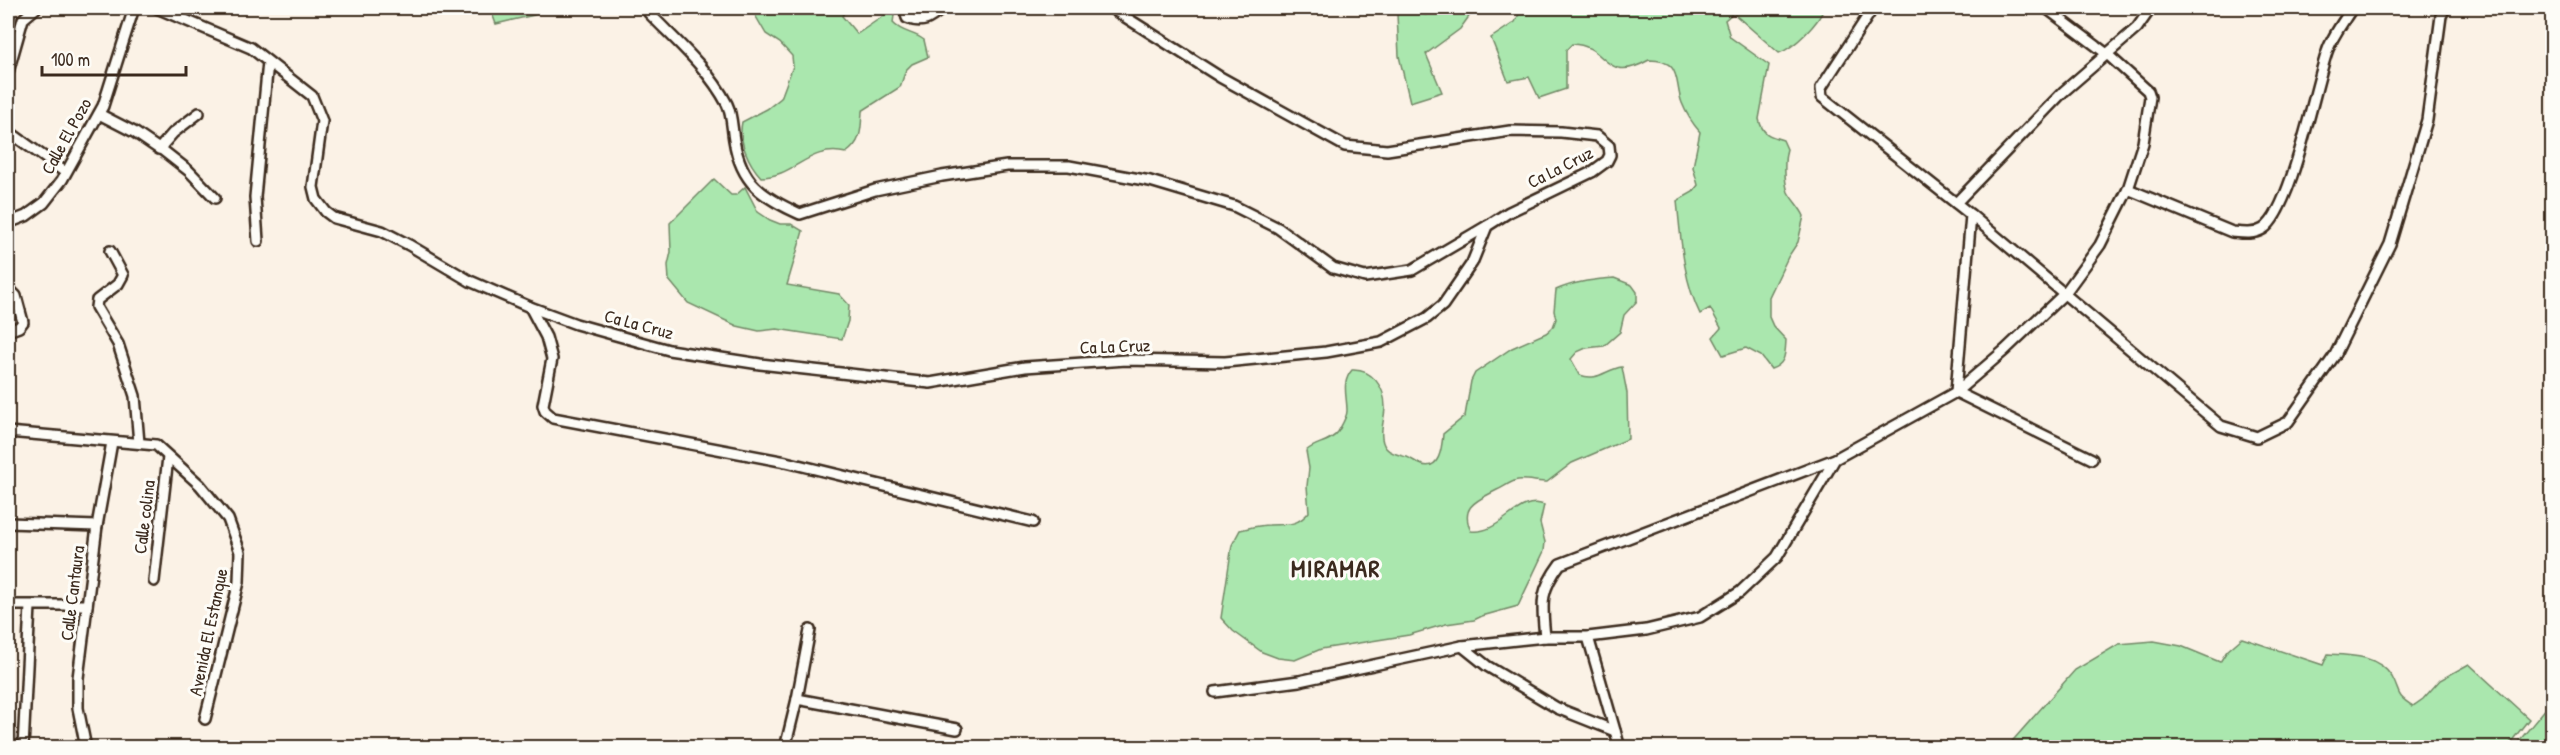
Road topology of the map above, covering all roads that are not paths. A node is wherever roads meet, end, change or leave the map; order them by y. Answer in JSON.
{"nodes":[{"id":1,"x":36,"y":8,"type":"edge"},
{"id":2,"x":134,"y":8,"type":"edge"},
{"id":3,"x":157,"y":8,"type":"edge"},
{"id":4,"x":646,"y":8,"type":"edge"},
{"id":5,"x":909,"y":8,"type":"edge"},
{"id":6,"x":943,"y":8,"type":"edge"},
{"id":7,"x":1111,"y":8,"type":"edge"},
{"id":8,"x":1873,"y":8,"type":"edge"},
{"id":9,"x":2046,"y":8,"type":"edge"},
{"id":10,"x":2151,"y":8,"type":"edge"},
{"id":11,"x":2352,"y":8,"type":"edge"},
{"id":12,"x":2445,"y":8,"type":"edge"},
{"id":13,"x":2107,"y":54,"type":"junction"},
{"id":14,"x":268,"y":62,"type":"junction"},
{"id":15,"x":8,"y":72,"type":"edge"},
{"id":16,"x":199,"y":113,"type":"dead end"},
{"id":17,"x":99,"y":114,"type":"junction"},
{"id":18,"x":8,"y":131,"type":"edge"},
{"id":19,"x":161,"y":149,"type":"junction"},
{"id":20,"x":65,"y":172,"type":"junction"},
{"id":21,"x":2128,"y":189,"type":"junction"},
{"id":22,"x":215,"y":198,"type":"dead end"},
{"id":23,"x":1956,"y":202,"type":"junction"},
{"id":24,"x":1971,"y":215,"type":"junction"},
{"id":25,"x":8,"y":223,"type":"edge"},
{"id":26,"x":1487,"y":226,"type":"junction"},
{"id":27,"x":258,"y":241,"type":"dead end"},
{"id":28,"x":110,"y":251,"type":"dead end"},
{"id":29,"x":8,"y":288,"type":"edge"},
{"id":30,"x":2065,"y":293,"type":"junction"},
{"id":31,"x":530,"y":307,"type":"junction"},
{"id":32,"x":8,"y":331,"type":"edge"},
{"id":33,"x":1956,"y":392,"type":"junction"},
{"id":34,"x":8,"y":432,"type":"edge"},
{"id":35,"x":112,"y":442,"type":"junction"},
{"id":36,"x":139,"y":443,"type":"junction"},
{"id":37,"x":168,"y":457,"type":"junction"},
{"id":38,"x":1835,"y":459,"type":"junction"},
{"id":39,"x":2092,"y":459,"type":"dead end"},
{"id":40,"x":1033,"y":522,"type":"dead end"},
{"id":41,"x":8,"y":523,"type":"edge"},
{"id":42,"x":97,"y":526,"type":"junction"},
{"id":43,"x":153,"y":581,"type":"dead end"},
{"id":44,"x":8,"y":605,"type":"edge"},
{"id":45,"x":87,"y":605,"type":"junction"},
{"id":46,"x":30,"y":606,"type":"junction"},
{"id":47,"x":810,"y":630,"type":"dead end"},
{"id":48,"x":1545,"y":637,"type":"junction"},
{"id":49,"x":1588,"y":637,"type":"junction"},
{"id":50,"x":1462,"y":646,"type":"junction"},
{"id":51,"x":1215,"y":692,"type":"dead end"},
{"id":52,"x":797,"y":699,"type":"junction"},
{"id":53,"x":205,"y":719,"type":"dead end"},
{"id":54,"x":957,"y":729,"type":"dead end"},
{"id":55,"x":1615,"y":731,"type":"junction"},
{"id":56,"x":23,"y":747,"type":"edge"},
{"id":57,"x":86,"y":747,"type":"edge"},
{"id":58,"x":784,"y":747,"type":"edge"},
{"id":59,"x":1620,"y":747,"type":"edge"}],
"edges":[{"from":1,"to":15,"type":"street"},
{"from":2,"to":17,"type":"street","name":"Calle El Pozo"},
{"from":3,"to":14,"type":"street","name":"Ca La Cruz"},
{"from":4,"to":26,"type":"street"},
{"from":5,"to":6,"type":"street"},
{"from":7,"to":26,"type":"street","name":"Ca La Cruz"},
{"from":8,"to":23,"type":"street"},
{"from":9,"to":13,"type":"street"},
{"from":10,"to":13,"type":"street"},
{"from":11,"to":21,"type":"street"},
{"from":12,"to":30,"type":"street"},
{"from":13,"to":21,"type":"street"},
{"from":13,"to":23,"type":"street"},
{"from":14,"to":27,"type":"street"},
{"from":14,"to":31,"type":"street","name":"Ca La Cruz"},
{"from":16,"to":19,"type":"street"},
{"from":17,"to":19,"type":"street"},
{"from":17,"to":20,"type":"street","name":"Calle El Pozo"},
{"from":18,"to":20,"type":"street"},
{"from":19,"to":22,"type":"street"},
{"from":20,"to":25,"type":"street","name":"Calle El Pozo"},
{"from":21,"to":30,"type":"street"},
{"from":23,"to":24,"type":"street"},
{"from":24,"to":30,"type":"street"},
{"from":24,"to":33,"type":"street"},
{"from":26,"to":31,"type":"street","name":"Ca La Cruz"},
{"from":28,"to":36,"type":"street"},
{"from":29,"to":32,"type":"street"},
{"from":30,"to":33,"type":"street"},
{"from":31,"to":40,"type":"street"},
{"from":33,"to":38,"type":"street"},
{"from":33,"to":39,"type":"street"},
{"from":34,"to":35,"type":"street","name":"Avenida El Estanque"},
{"from":35,"to":36,"type":"street","name":"Avenida El Estanque"},
{"from":35,"to":42,"type":"street","name":"Calle Cantaura"},
{"from":36,"to":37,"type":"street","name":"Avenida El Estanque"},
{"from":37,"to":43,"type":"street","name":"Calle colina"},
{"from":37,"to":53,"type":"street","name":"Avenida El Estanque"},
{"from":38,"to":48,"type":"street"},
{"from":38,"to":49,"type":"street"},
{"from":41,"to":42,"type":"street"},
{"from":42,"to":45,"type":"street","name":"Calle Cantaura"},
{"from":44,"to":46,"type":"street"},
{"from":45,"to":46,"type":"street"},
{"from":45,"to":57,"type":"street","name":"Calle Cantaura"},
{"from":46,"to":56,"type":"street"},
{"from":47,"to":52,"type":"street"},
{"from":48,"to":49,"type":"street"},
{"from":48,"to":50,"type":"street"},
{"from":49,"to":55,"type":"street"},
{"from":50,"to":51,"type":"street"},
{"from":50,"to":55,"type":"street"},
{"from":52,"to":54,"type":"street"},
{"from":52,"to":58,"type":"street"},
{"from":55,"to":59,"type":"street"}]}
